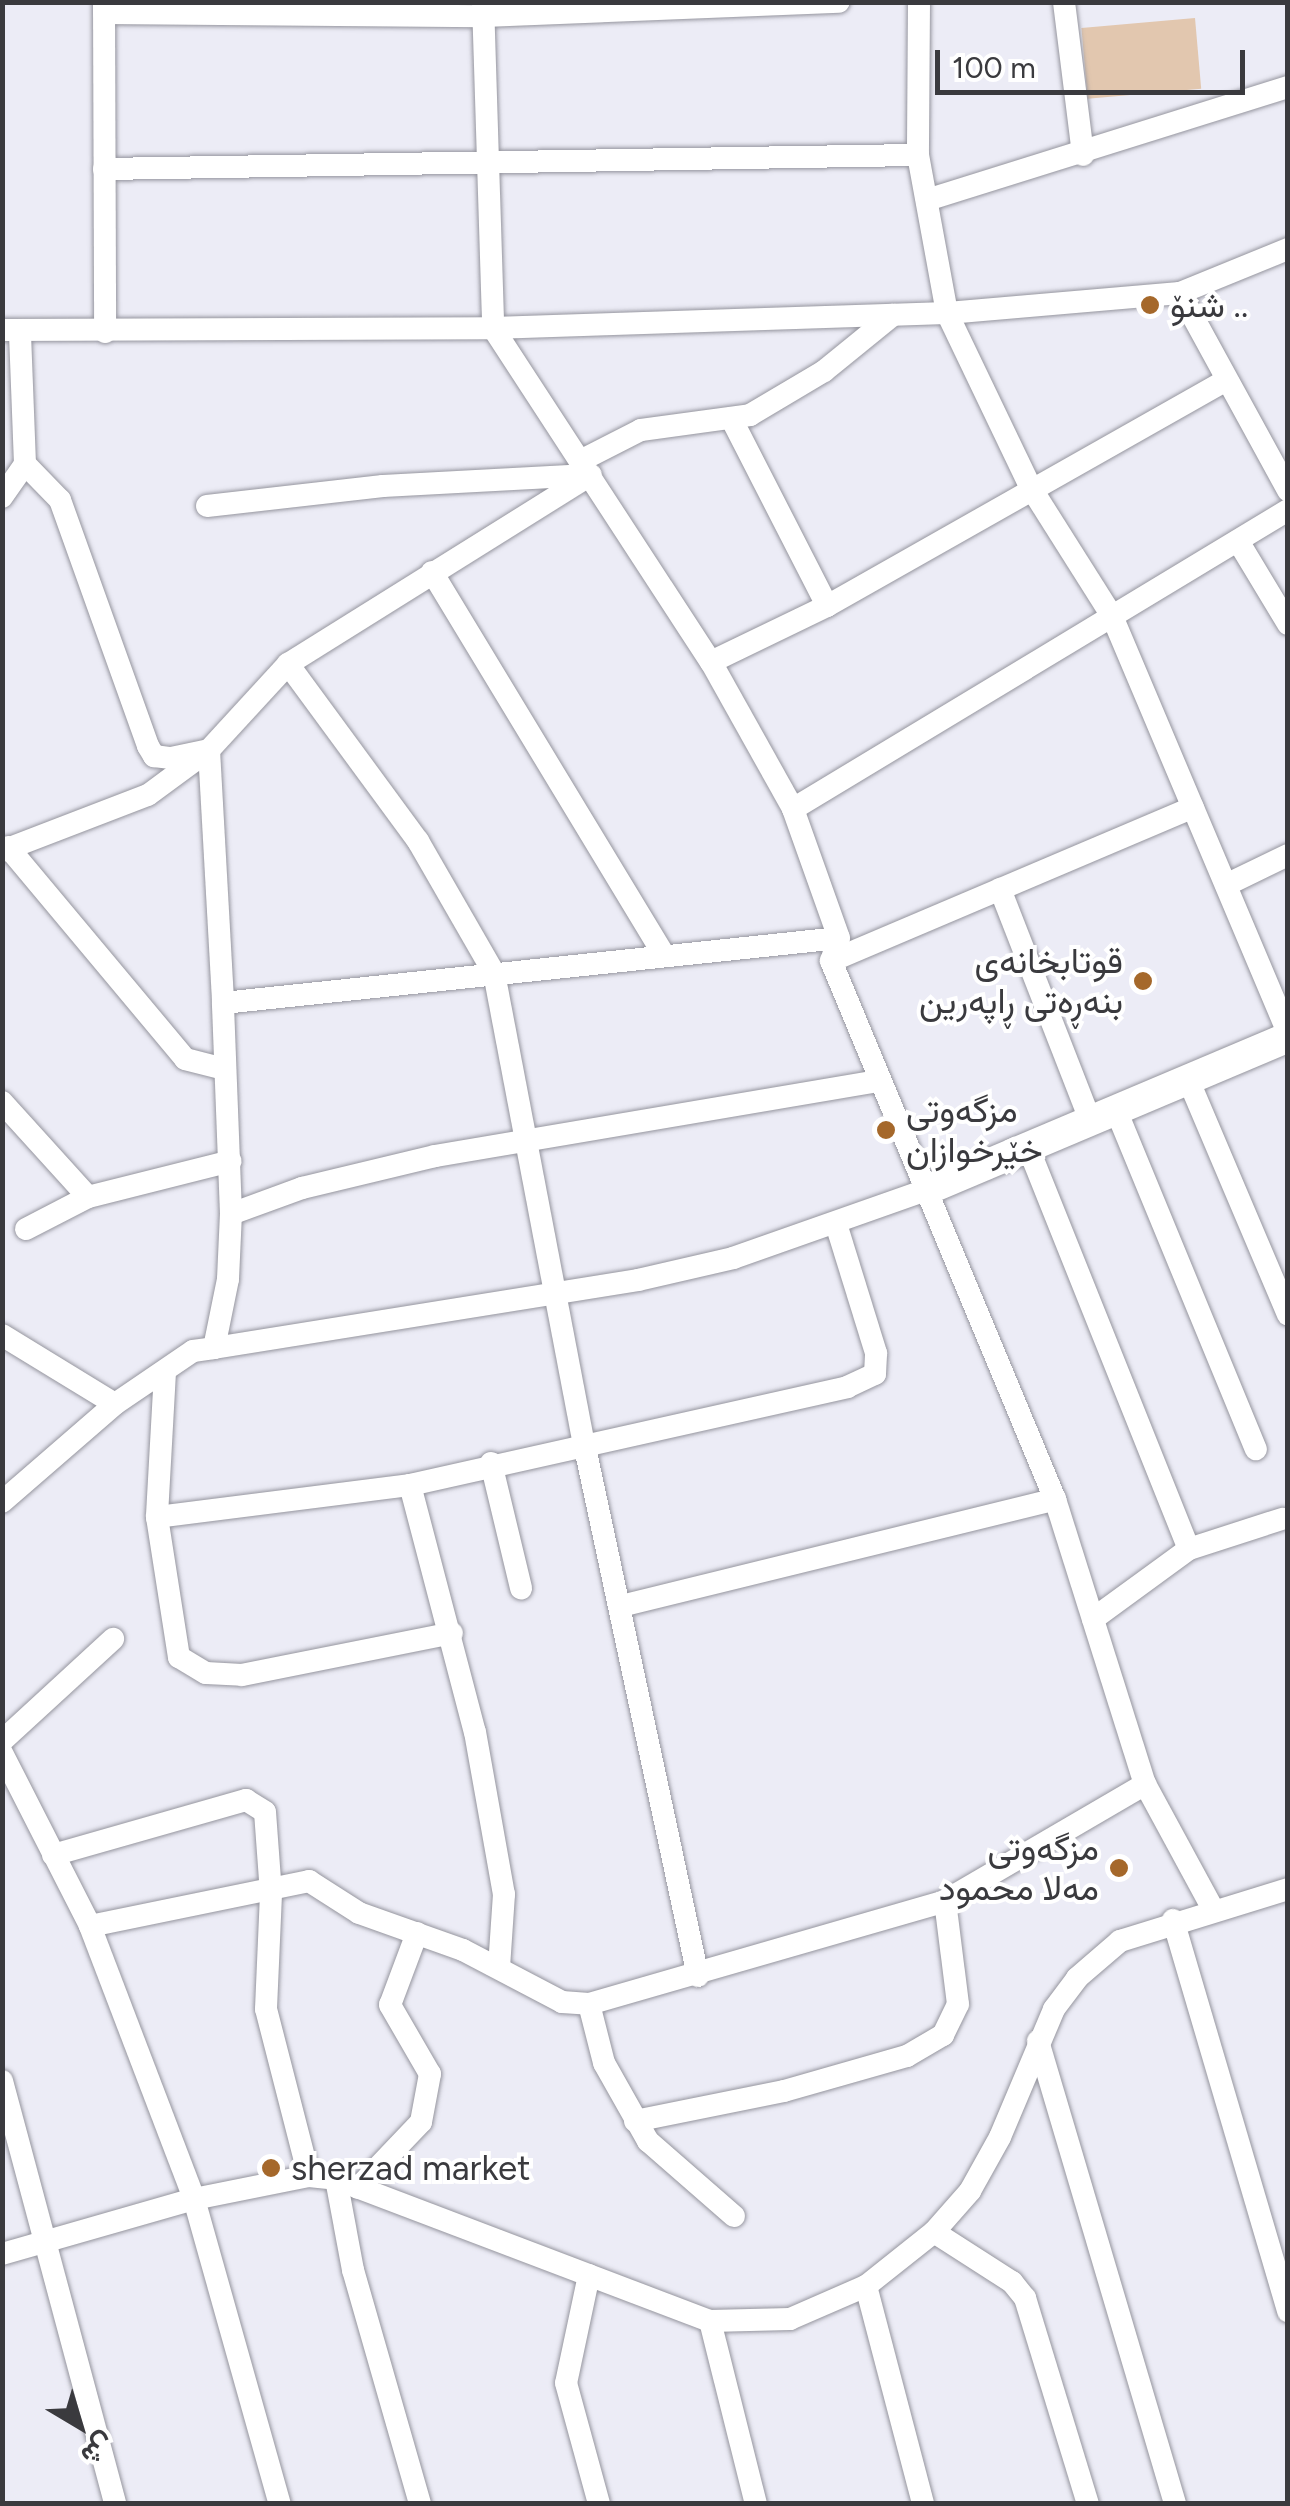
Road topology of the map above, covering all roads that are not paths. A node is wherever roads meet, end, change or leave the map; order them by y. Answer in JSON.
{"nodes":[{"id":1,"x":838,"y":2,"type":"edge"},
{"id":2,"x":920,"y":2,"type":"edge"},
{"id":3,"x":1064,"y":2,"type":"edge"},
{"id":4,"x":104,"y":8,"type":"edge"},
{"id":5,"x":484,"y":9,"type":"edge"},
{"id":6,"x":1288,"y":88,"type":"edge"},
{"id":7,"x":918,"y":155,"type":"junction"},
{"id":8,"x":1082,"y":155,"type":"junction"},
{"id":9,"x":488,"y":167,"type":"junction"},
{"id":10,"x":104,"y":169,"type":"junction"},
{"id":11,"x":926,"y":200,"type":"junction"},
{"id":12,"x":1288,"y":250,"type":"edge"},
{"id":13,"x":1180,"y":292,"type":"junction"},
{"id":14,"x":947,"y":313,"type":"junction"},
{"id":15,"x":892,"y":315,"type":"junction"},
{"id":16,"x":493,"y":328,"type":"junction"},
{"id":17,"x":11,"y":331,"type":"edge"},
{"id":18,"x":105,"y":332,"type":"junction"},
{"id":19,"x":1225,"y":380,"type":"junction"},
{"id":20,"x":731,"y":418,"type":"junction"},
{"id":21,"x":25,"y":464,"type":"junction"},
{"id":22,"x":586,"y":468,"type":"junction"},
{"id":23,"x":1031,"y":488,"type":"junction"},
{"id":24,"x":1288,"y":490,"type":"edge"},
{"id":25,"x":2,"y":497,"type":"edge"},
{"id":26,"x":208,"y":506,"type":"dead end"},
{"id":27,"x":1288,"y":510,"type":"edge"},
{"id":28,"x":1238,"y":541,"type":"junction"},
{"id":29,"x":432,"y":572,"type":"junction"},
{"id":30,"x":827,"y":606,"type":"junction"},
{"id":31,"x":1112,"y":616,"type":"junction"},
{"id":32,"x":1288,"y":624,"type":"edge"},
{"id":33,"x":710,"y":662,"type":"junction"},
{"id":34,"x":288,"y":664,"type":"junction"},
{"id":35,"x":210,"y":750,"type":"junction"},
{"id":36,"x":1193,"y":807,"type":"junction"},
{"id":37,"x":793,"y":809,"type":"junction"},
{"id":38,"x":5,"y":849,"type":"edge"},
{"id":39,"x":1288,"y":855,"type":"edge"},
{"id":40,"x":1226,"y":885,"type":"junction"},
{"id":41,"x":1000,"y":889,"type":"junction"},
{"id":42,"x":839,"y":938,"type":"junction"},
{"id":43,"x":664,"y":956,"type":"junction"},
{"id":44,"x":831,"y":962,"type":"junction"},
{"id":45,"x":494,"y":973,"type":"junction"},
{"id":46,"x":223,"y":1002,"type":"junction"},
{"id":47,"x":1288,"y":1035,"type":"edge"},
{"id":48,"x":224,"y":1069,"type":"junction"},
{"id":49,"x":1188,"y":1079,"type":"junction"},
{"id":50,"x":877,"y":1081,"type":"junction"},
{"id":51,"x":2,"y":1102,"type":"edge"},
{"id":52,"x":1103,"y":1115,"type":"junction"},
{"id":53,"x":524,"y":1143,"type":"junction"},
{"id":54,"x":1028,"y":1147,"type":"junction"},
{"id":55,"x":231,"y":1161,"type":"junction"},
{"id":56,"x":928,"y":1189,"type":"junction"},
{"id":57,"x":88,"y":1198,"type":"junction"},
{"id":58,"x":231,"y":1214,"type":"junction"},
{"id":59,"x":836,"y":1224,"type":"junction"},
{"id":60,"x":26,"y":1228,"type":"dead end"},
{"id":61,"x":556,"y":1292,"type":"junction"},
{"id":62,"x":1288,"y":1315,"type":"edge"},
{"id":63,"x":2,"y":1335,"type":"edge"},
{"id":64,"x":214,"y":1348,"type":"junction"},
{"id":65,"x":164,"y":1372,"type":"junction"},
{"id":66,"x":116,"y":1404,"type":"junction"},
{"id":67,"x":584,"y":1443,"type":"junction"},
{"id":68,"x":1256,"y":1450,"type":"dead end"},
{"id":69,"x":490,"y":1464,"type":"junction"},
{"id":70,"x":410,"y":1484,"type":"junction"},
{"id":71,"x":1055,"y":1498,"type":"junction"},
{"id":72,"x":2,"y":1502,"type":"edge"},
{"id":73,"x":156,"y":1517,"type":"junction"},
{"id":74,"x":1282,"y":1519,"type":"dead end"},
{"id":75,"x":1188,"y":1549,"type":"junction"},
{"id":76,"x":520,"y":1588,"type":"dead end"},
{"id":77,"x":621,"y":1606,"type":"junction"},
{"id":78,"x":1093,"y":1619,"type":"junction"},
{"id":79,"x":452,"y":1632,"type":"junction"},
{"id":80,"x":113,"y":1638,"type":"dead end"},
{"id":81,"x":2,"y":1741,"type":"edge"},
{"id":82,"x":2,"y":1754,"type":"edge"},
{"id":83,"x":1145,"y":1784,"type":"junction"},
{"id":84,"x":53,"y":1855,"type":"junction"},
{"id":85,"x":1288,"y":1889,"type":"edge"},
{"id":86,"x":271,"y":1894,"type":"junction"},
{"id":87,"x":944,"y":1901,"type":"junction"},
{"id":88,"x":1212,"y":1910,"type":"junction"},
{"id":89,"x":1173,"y":1920,"type":"junction"},
{"id":90,"x":90,"y":1926,"type":"junction"},
{"id":91,"x":417,"y":1933,"type":"junction"},
{"id":92,"x":499,"y":1968,"type":"junction"},
{"id":93,"x":698,"y":1976,"type":"junction"},
{"id":94,"x":589,"y":2004,"type":"junction"},
{"id":95,"x":1038,"y":2041,"type":"junction"},
{"id":96,"x":2,"y":2080,"type":"edge"},
{"id":97,"x":635,"y":2121,"type":"junction"},
{"id":98,"x":309,"y":2176,"type":"junction"},
{"id":99,"x":347,"y":2184,"type":"junction"},
{"id":100,"x":194,"y":2199,"type":"junction"},
{"id":101,"x":734,"y":2216,"type":"dead end"},
{"id":102,"x":934,"y":2232,"type":"junction"},
{"id":103,"x":41,"y":2243,"type":"junction"},
{"id":104,"x":2,"y":2254,"type":"edge"},
{"id":105,"x":589,"y":2276,"type":"junction"},
{"id":106,"x":866,"y":2286,"type":"junction"},
{"id":107,"x":1288,"y":2312,"type":"edge"},
{"id":108,"x":710,"y":2322,"type":"junction"},
{"id":109,"x":115,"y":2504,"type":"edge"},
{"id":110,"x":280,"y":2504,"type":"edge"},
{"id":111,"x":420,"y":2504,"type":"edge"},
{"id":112,"x":600,"y":2504,"type":"edge"},
{"id":113,"x":756,"y":2504,"type":"edge"},
{"id":114,"x":923,"y":2504,"type":"edge"},
{"id":115,"x":1088,"y":2504,"type":"edge"},
{"id":116,"x":1175,"y":2504,"type":"edge"}],
"edges":[{"from":1,"to":5,"type":"street"},
{"from":2,"to":7,"type":"street"},
{"from":3,"to":8,"type":"street"},
{"from":4,"to":5,"type":"street"},
{"from":4,"to":10,"type":"street"},
{"from":5,"to":9,"type":"street"},
{"from":6,"to":8,"type":"street"},
{"from":7,"to":9,"type":"street"},
{"from":7,"to":11,"type":"street"},
{"from":8,"to":11,"type":"street"},
{"from":9,"to":10,"type":"street"},
{"from":9,"to":16,"type":"street"},
{"from":10,"to":18,"type":"street"},
{"from":11,"to":14,"type":"street"},
{"from":12,"to":13,"type":"street"},
{"from":13,"to":14,"type":"street"},
{"from":13,"to":19,"type":"street"},
{"from":14,"to":15,"type":"street"},
{"from":14,"to":23,"type":"street"},
{"from":15,"to":16,"type":"street"},
{"from":15,"to":20,"type":"street"},
{"from":16,"to":18,"type":"street"},
{"from":16,"to":22,"type":"street"},
{"from":17,"to":18,"type":"street"},
{"from":17,"to":21,"type":"street"},
{"from":19,"to":23,"type":"street"},
{"from":19,"to":24,"type":"street"},
{"from":20,"to":22,"type":"street"},
{"from":20,"to":30,"type":"street"},
{"from":21,"to":25,"type":"street"},
{"from":21,"to":35,"type":"street"},
{"from":22,"to":26,"type":"street"},
{"from":22,"to":29,"type":"street"},
{"from":22,"to":33,"type":"street"},
{"from":23,"to":30,"type":"street"},
{"from":23,"to":31,"type":"street"},
{"from":27,"to":28,"type":"street"},
{"from":28,"to":31,"type":"street"},
{"from":28,"to":32,"type":"street"},
{"from":29,"to":34,"type":"street"},
{"from":29,"to":43,"type":"street"},
{"from":30,"to":33,"type":"street"},
{"from":31,"to":36,"type":"street"},
{"from":31,"to":37,"type":"street"},
{"from":33,"to":37,"type":"street"},
{"from":34,"to":35,"type":"street"},
{"from":34,"to":45,"type":"street"},
{"from":35,"to":38,"type":"street"},
{"from":35,"to":46,"type":"street"},
{"from":36,"to":40,"type":"street"},
{"from":36,"to":41,"type":"street"},
{"from":37,"to":42,"type":"street"},
{"from":38,"to":48,"type":"street"},
{"from":39,"to":40,"type":"street"},
{"from":40,"to":47,"type":"street"},
{"from":41,"to":44,"type":"street"},
{"from":41,"to":52,"type":"street"},
{"from":42,"to":43,"type":"street"},
{"from":42,"to":44,"type":"street"},
{"from":43,"to":45,"type":"street"},
{"from":44,"to":50,"type":"street"},
{"from":45,"to":46,"type":"street"},
{"from":45,"to":53,"type":"street"},
{"from":46,"to":48,"type":"street"},
{"from":47,"to":49,"type":"main road"},
{"from":48,"to":55,"type":"street"},
{"from":49,"to":52,"type":"main road"},
{"from":49,"to":62,"type":"street"},
{"from":50,"to":53,"type":"street"},
{"from":50,"to":56,"type":"street"},
{"from":51,"to":57,"type":"street"},
{"from":52,"to":54,"type":"main road"},
{"from":52,"to":68,"type":"street"},
{"from":53,"to":58,"type":"street"},
{"from":53,"to":61,"type":"street"},
{"from":54,"to":56,"type":"main road"},
{"from":54,"to":75,"type":"street"},
{"from":55,"to":57,"type":"street"},
{"from":55,"to":58,"type":"street"},
{"from":56,"to":59,"type":"street"},
{"from":56,"to":71,"type":"street"},
{"from":57,"to":60,"type":"street"},
{"from":58,"to":64,"type":"street"},
{"from":59,"to":61,"type":"street"},
{"from":59,"to":67,"type":"street"},
{"from":61,"to":64,"type":"street"},
{"from":61,"to":67,"type":"street"},
{"from":63,"to":66,"type":"street"},
{"from":64,"to":65,"type":"street"},
{"from":65,"to":66,"type":"street"},
{"from":65,"to":73,"type":"street"},
{"from":66,"to":72,"type":"street"},
{"from":67,"to":69,"type":"street"},
{"from":67,"to":77,"type":"street"},
{"from":69,"to":70,"type":"street"},
{"from":69,"to":76,"type":"street"},
{"from":70,"to":73,"type":"street"},
{"from":70,"to":79,"type":"street"},
{"from":71,"to":77,"type":"street"},
{"from":71,"to":78,"type":"street"},
{"from":73,"to":79,"type":"street"},
{"from":74,"to":75,"type":"street"},
{"from":75,"to":78,"type":"street"},
{"from":77,"to":93,"type":"street"},
{"from":78,"to":83,"type":"street"},
{"from":79,"to":92,"type":"street"},
{"from":80,"to":81,"type":"street"},
{"from":82,"to":84,"type":"street"},
{"from":83,"to":87,"type":"street"},
{"from":83,"to":88,"type":"street"},
{"from":84,"to":86,"type":"street"},
{"from":84,"to":90,"type":"street"},
{"from":85,"to":88,"type":"street"},
{"from":86,"to":90,"type":"street"},
{"from":86,"to":91,"type":"street"},
{"from":86,"to":98,"type":"street"},
{"from":87,"to":93,"type":"street"},
{"from":87,"to":97,"type":"street"},
{"from":88,"to":89,"type":"street"},
{"from":89,"to":95,"type":"street"},
{"from":89,"to":107,"type":"street"},
{"from":90,"to":100,"type":"street"},
{"from":91,"to":92,"type":"street"},
{"from":91,"to":99,"type":"street"},
{"from":92,"to":94,"type":"street"},
{"from":93,"to":94,"type":"street"},
{"from":94,"to":97,"type":"street"},
{"from":95,"to":102,"type":"street"},
{"from":95,"to":116,"type":"street"},
{"from":96,"to":103,"type":"street"},
{"from":97,"to":101,"type":"street"},
{"from":98,"to":99,"type":"street"},
{"from":98,"to":100,"type":"street"},
{"from":99,"to":105,"type":"street"},
{"from":99,"to":111,"type":"street"},
{"from":100,"to":103,"type":"street"},
{"from":100,"to":110,"type":"street"},
{"from":102,"to":106,"type":"street"},
{"from":102,"to":115,"type":"street"},
{"from":103,"to":104,"type":"street"},
{"from":103,"to":109,"type":"street"},
{"from":105,"to":108,"type":"street"},
{"from":105,"to":112,"type":"street"},
{"from":106,"to":108,"type":"street"},
{"from":106,"to":114,"type":"street"},
{"from":108,"to":113,"type":"street"}]}
